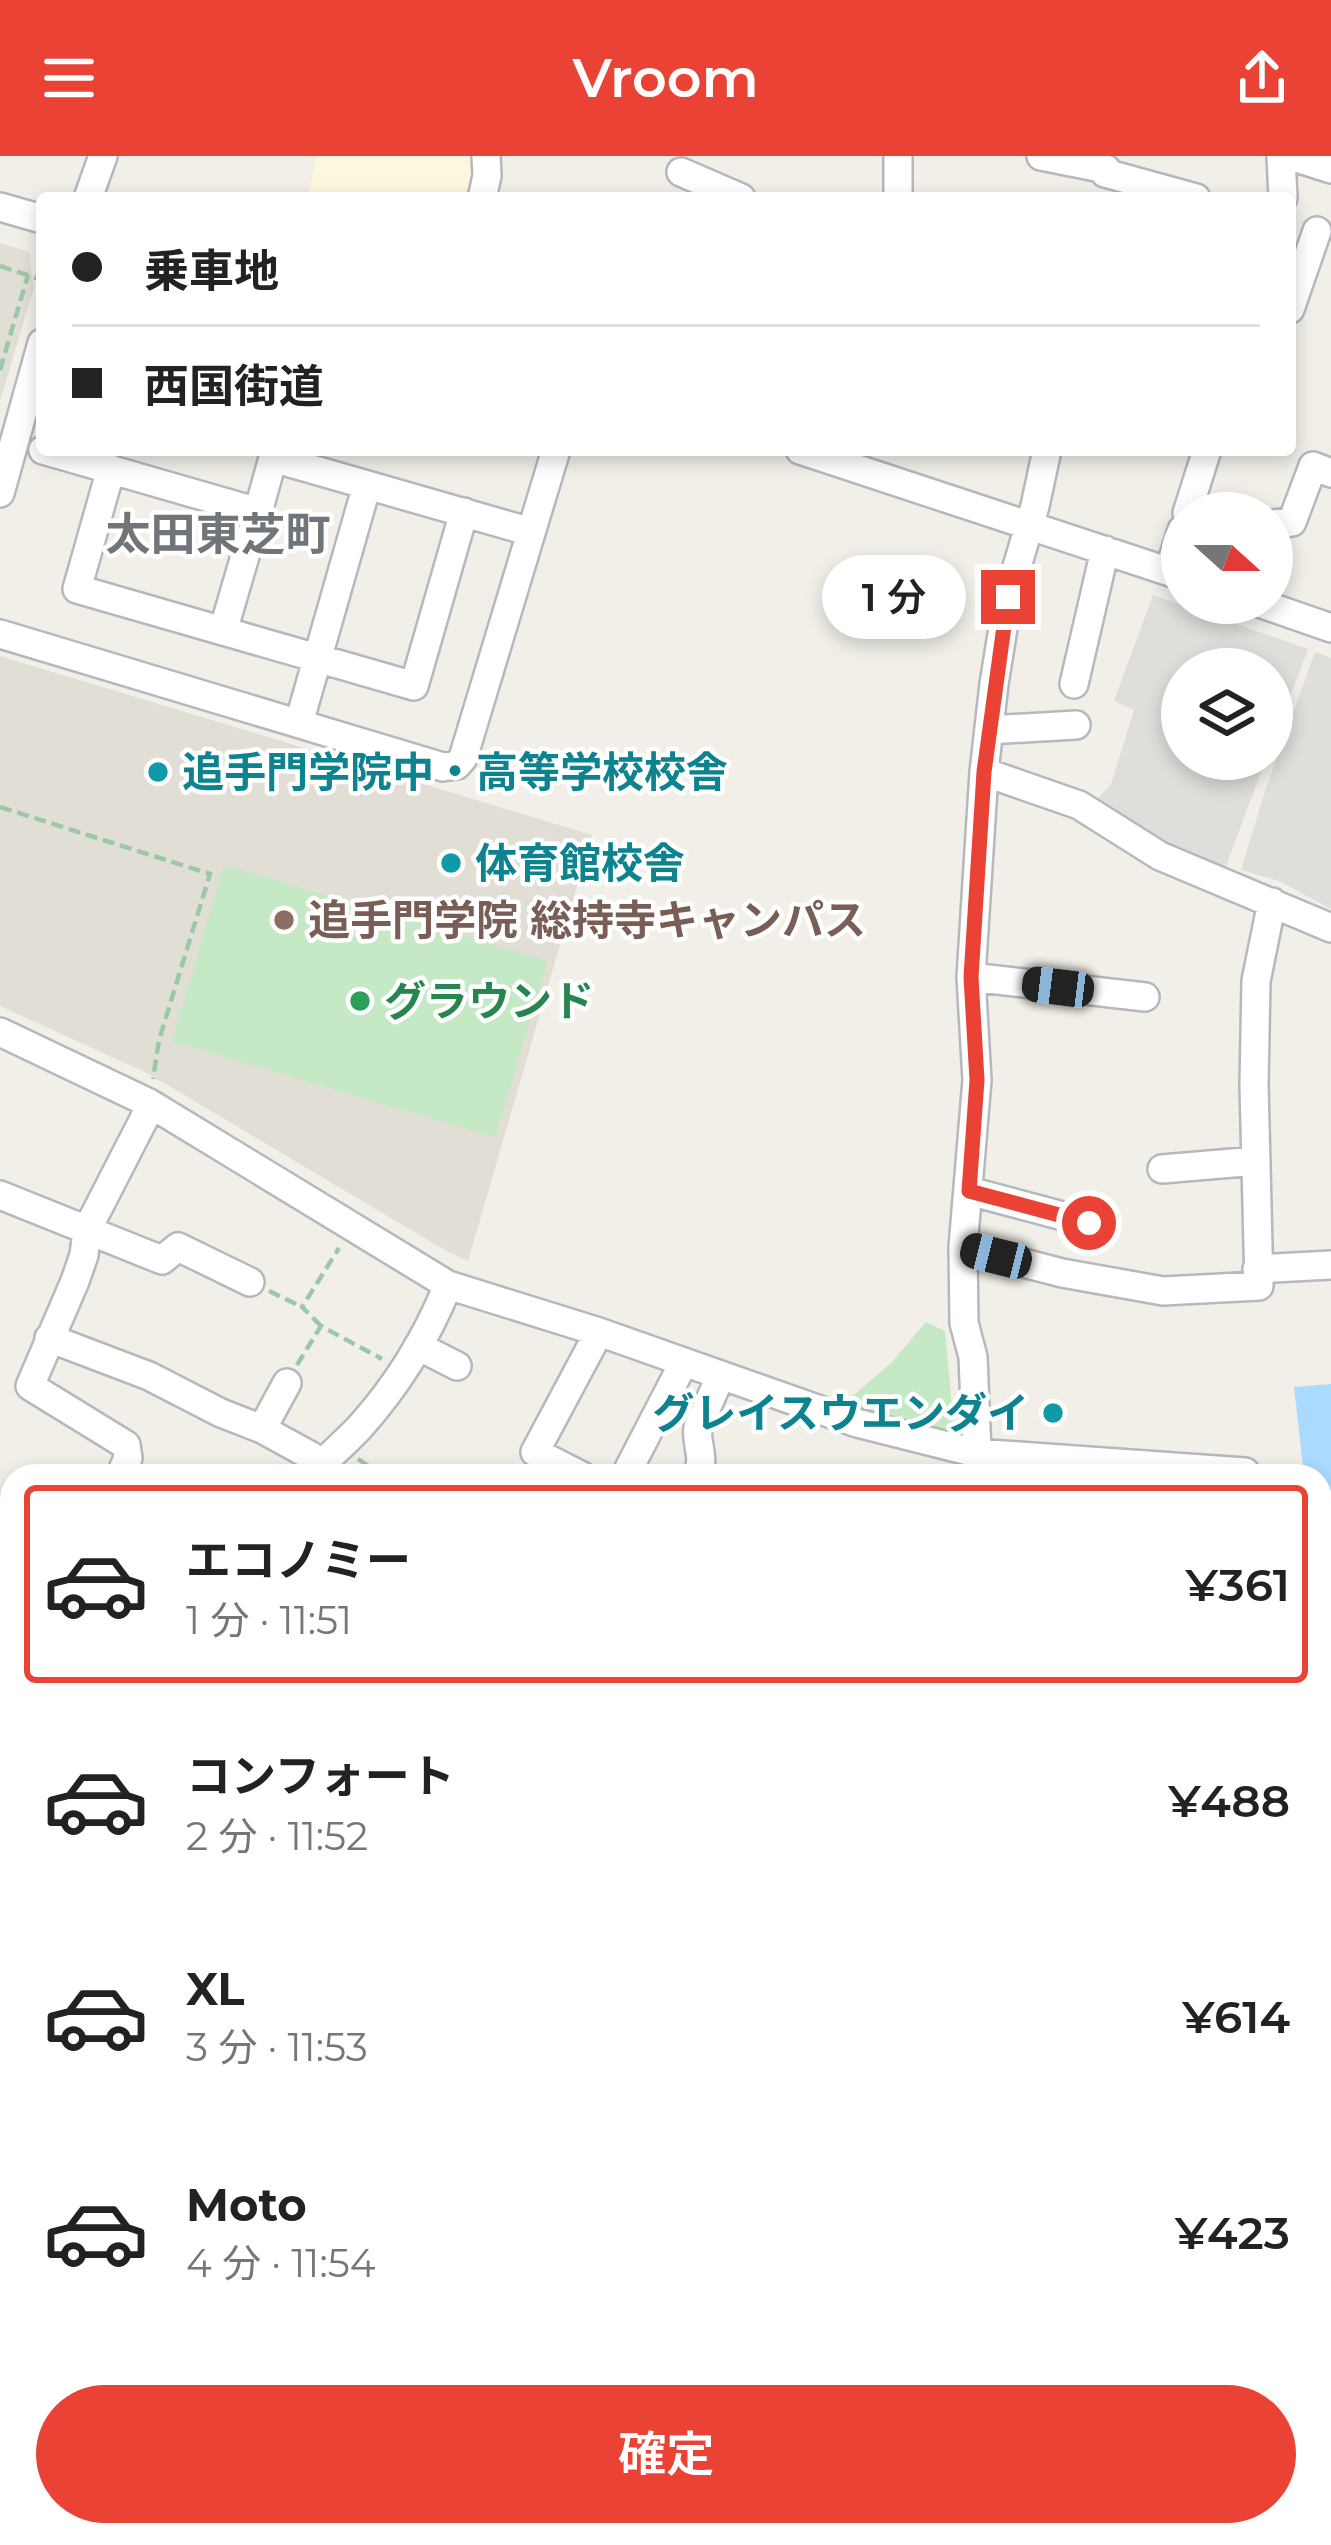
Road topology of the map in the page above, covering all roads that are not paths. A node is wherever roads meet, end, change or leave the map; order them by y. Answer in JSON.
{"nodes":[{"id":1,"x":103,"y":156,"type":"edge"},
{"id":2,"x":486,"y":156,"type":"edge"},
{"id":3,"x":898,"y":156,"type":"edge"},
{"id":4,"x":1041,"y":156,"type":"edge"},
{"id":5,"x":1281,"y":156,"type":"edge"},
{"id":6,"x":1290,"y":156,"type":"edge"},
{"id":7,"x":1331,"y":169,"type":"edge"},
{"id":8,"x":681,"y":172,"type":"dead end"},
{"id":9,"x":1105,"y":174,"type":"edge"},
{"id":10,"x":90,"y":192,"type":"edge"},
{"id":11,"x":483,"y":192,"type":"edge"},
{"id":12,"x":726,"y":192,"type":"edge"},
{"id":13,"x":898,"y":192,"type":"edge"},
{"id":14,"x":1173,"y":192,"type":"edge"},
{"id":15,"x":1283,"y":192,"type":"edge"},
{"id":16,"x":0,"y":207,"type":"edge"},
{"id":17,"x":36,"y":217,"type":"edge"},
{"id":18,"x":1313,"y":229,"type":"edge"},
{"id":19,"x":1296,"y":288,"type":"edge"},
{"id":20,"x":36,"y":412,"type":"edge"},
{"id":21,"x":33,"y":447,"type":"edge"},
{"id":22,"x":64,"y":456,"type":"edge"},
{"id":23,"x":554,"y":456,"type":"edge"},
{"id":24,"x":827,"y":456,"type":"edge"},
{"id":25,"x":1046,"y":456,"type":"edge"},
{"id":26,"x":1199,"y":456,"type":"edge"},
{"id":27,"x":111,"y":470,"type":"junction"},
{"id":28,"x":1331,"y":472,"type":"edge"},
{"id":29,"x":367,"y":485,"type":"junction"},
{"id":30,"x":1191,"y":492,"type":"edge"},
{"id":31,"x":0,"y":493,"type":"edge"},
{"id":32,"x":258,"y":512,"type":"junction"},
{"id":33,"x":464,"y":512,"type":"junction"},
{"id":34,"x":1293,"y":519,"type":"edge"},
{"id":35,"x":1029,"y":524,"type":"junction"},
{"id":36,"x":531,"y":532,"type":"junction"},
{"id":37,"x":1105,"y":550,"type":"junction"},
{"id":38,"x":1161,"y":568,"type":"edge"},
{"id":39,"x":1293,"y":615,"type":"edge"},
{"id":40,"x":1331,"y":628,"type":"edge"},
{"id":41,"x":223,"y":631,"type":"junction"},
{"id":42,"x":0,"y":634,"type":"edge"},
{"id":43,"x":318,"y":658,"type":"junction"},
{"id":44,"x":1074,"y":684,"type":"dead end"},
{"id":45,"x":299,"y":724,"type":"junction"},
{"id":46,"x":1076,"y":725,"type":"dead end"},
{"id":47,"x":989,"y":730,"type":"junction"},
{"id":48,"x":984,"y":772,"type":"junction"},
{"id":49,"x":1272,"y":902,"type":"junction"},
{"id":50,"x":1331,"y":928,"type":"edge"},
{"id":51,"x":971,"y":977,"type":"junction"},
{"id":52,"x":1145,"y":997,"type":"dead end"},
{"id":53,"x":0,"y":1032,"type":"edge"},
{"id":54,"x":148,"y":1103,"type":"junction"},
{"id":55,"x":1256,"y":1161,"type":"junction"},
{"id":56,"x":1162,"y":1169,"type":"dead end"},
{"id":57,"x":969,"y":1191,"type":"junction"},
{"id":58,"x":0,"y":1196,"type":"edge"},
{"id":59,"x":1089,"y":1223,"type":"dead end"},
{"id":60,"x":87,"y":1230,"type":"junction"},
{"id":61,"x":963,"y":1247,"type":"junction"},
{"id":62,"x":1331,"y":1265,"type":"edge"},
{"id":63,"x":1257,"y":1269,"type":"junction"},
{"id":64,"x":250,"y":1282,"type":"road end"},
{"id":65,"x":448,"y":1285,"type":"junction"},
{"id":66,"x":599,"y":1332,"type":"junction"},
{"id":67,"x":50,"y":1338,"type":"junction"},
{"id":68,"x":410,"y":1358,"type":"junction"},
{"id":69,"x":684,"y":1362,"type":"junction"},
{"id":70,"x":457,"y":1366,"type":"dead end"},
{"id":71,"x":722,"y":1375,"type":"junction"},
{"id":72,"x":286,"y":1383,"type":"road end"},
{"id":73,"x":262,"y":1429,"type":"junction"},
{"id":74,"x":125,"y":1464,"type":"edge"},
{"id":75,"x":310,"y":1464,"type":"edge"},
{"id":76,"x":323,"y":1464,"type":"edge"},
{"id":77,"x":559,"y":1464,"type":"edge"},
{"id":78,"x":631,"y":1464,"type":"edge"},
{"id":79,"x":702,"y":1464,"type":"edge"},
{"id":80,"x":974,"y":1464,"type":"edge"},
{"id":81,"x":977,"y":1464,"type":"edge"}],
"edges":[{"from":1,"to":10,"type":"street"},
{"from":2,"to":11,"type":"street"},
{"from":3,"to":13,"type":"street"},
{"from":4,"to":9,"type":"street"},
{"from":5,"to":15,"type":"street"},
{"from":6,"to":7,"type":"street"},
{"from":8,"to":12,"type":"street"},
{"from":9,"to":14,"type":"street"},
{"from":16,"to":17,"type":"street"},
{"from":18,"to":19,"type":"street"},
{"from":20,"to":21,"type":"street"},
{"from":21,"to":31,"type":"street"},
{"from":22,"to":27,"type":"street"},
{"from":23,"to":36,"type":"street"},
{"from":24,"to":35,"type":"street"},
{"from":25,"to":35,"type":"street"},
{"from":26,"to":30,"type":"street"},
{"from":27,"to":32,"type":"street"},
{"from":27,"to":41,"type":"street"},
{"from":28,"to":34,"type":"street"},
{"from":29,"to":32,"type":"street"},
{"from":29,"to":33,"type":"street"},
{"from":29,"to":43,"type":"street"},
{"from":32,"to":41,"type":"street"},
{"from":33,"to":36,"type":"street"},
{"from":33,"to":43,"type":"street"},
{"from":35,"to":37,"type":"street"},
{"from":35,"to":47,"type":"street"},
{"from":36,"to":45,"type":"street"},
{"from":37,"to":38,"type":"street"},
{"from":37,"to":44,"type":"street"},
{"from":39,"to":40,"type":"street"},
{"from":41,"to":43,"type":"street"},
{"from":42,"to":45,"type":"street"},
{"from":43,"to":45,"type":"street"},
{"from":46,"to":47,"type":"street"},
{"from":47,"to":48,"type":"street"},
{"from":48,"to":49,"type":"street"},
{"from":48,"to":51,"type":"street"},
{"from":49,"to":50,"type":"street"},
{"from":49,"to":55,"type":"street"},
{"from":51,"to":52,"type":"street"},
{"from":51,"to":57,"type":"street"},
{"from":53,"to":54,"type":"street"},
{"from":54,"to":60,"type":"street"},
{"from":54,"to":65,"type":"street"},
{"from":55,"to":56,"type":"street"},
{"from":55,"to":63,"type":"street"},
{"from":57,"to":59,"type":"street"},
{"from":57,"to":61,"type":"street"},
{"from":58,"to":60,"type":"street"},
{"from":60,"to":64,"type":"street"},
{"from":60,"to":67,"type":"street"},
{"from":61,"to":63,"type":"street"},
{"from":61,"to":81,"type":"street"},
{"from":62,"to":63,"type":"street"},
{"from":65,"to":66,"type":"street"},
{"from":65,"to":68,"type":"street"},
{"from":66,"to":69,"type":"street"},
{"from":66,"to":77,"type":"street"},
{"from":67,"to":73,"type":"street"},
{"from":67,"to":74,"type":"street"},
{"from":68,"to":70,"type":"street"},
{"from":68,"to":76,"type":"street"},
{"from":69,"to":71,"type":"street"},
{"from":69,"to":78,"type":"street"},
{"from":71,"to":79,"type":"street"},
{"from":71,"to":80,"type":"street"},
{"from":72,"to":73,"type":"street"},
{"from":73,"to":75,"type":"street"}]}
